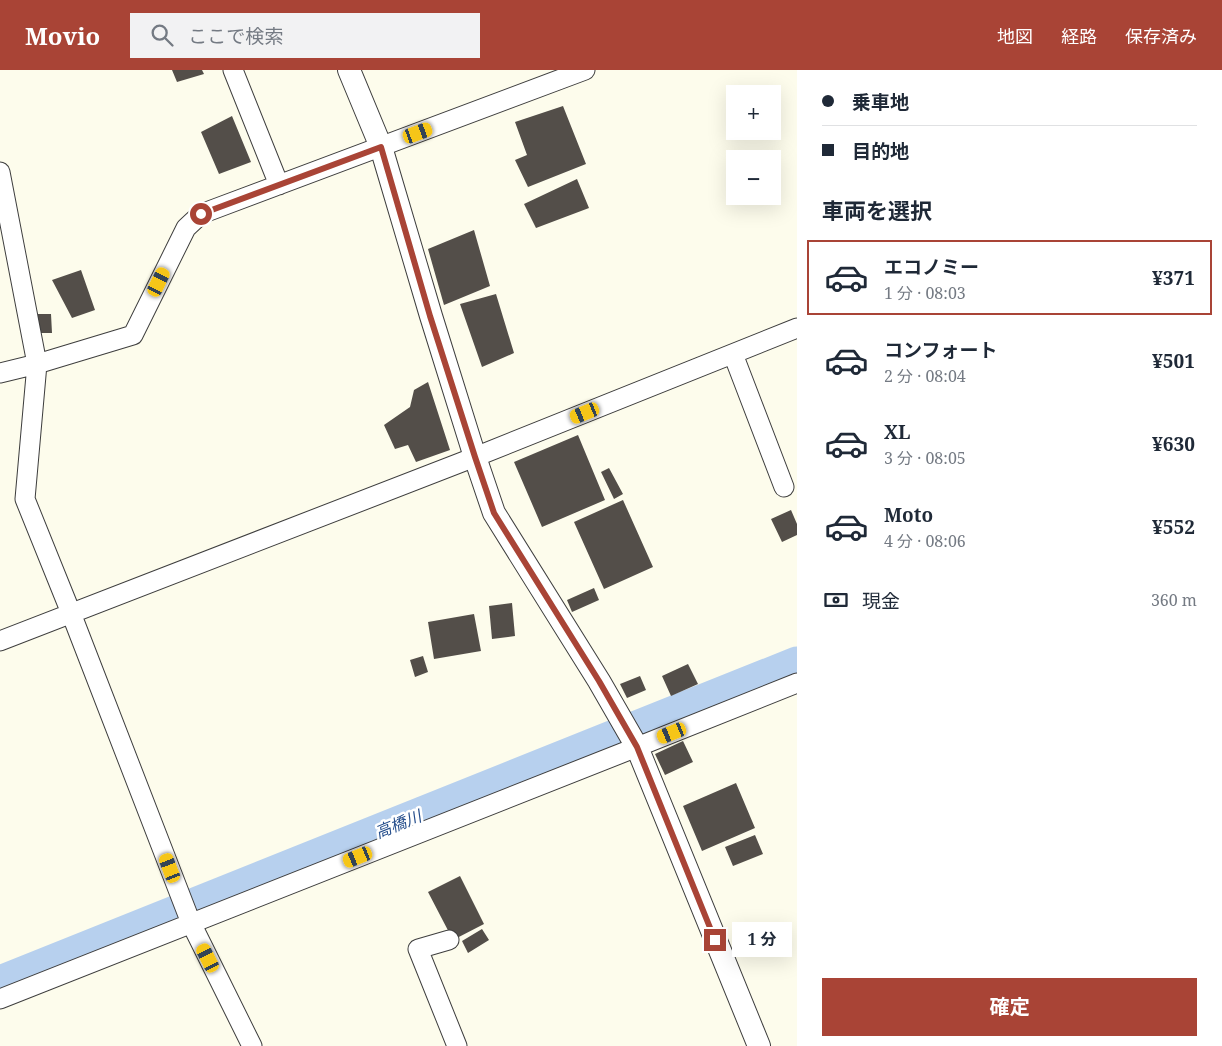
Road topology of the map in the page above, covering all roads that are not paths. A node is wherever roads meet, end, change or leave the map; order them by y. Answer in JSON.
{"nodes":[{"id":1,"x":233,"y":70,"type":"edge"},
{"id":2,"x":349,"y":70,"type":"edge"},
{"id":3,"x":585,"y":70,"type":"edge"},
{"id":4,"x":381,"y":147,"type":"junction"},
{"id":5,"x":0,"y":172,"type":"edge"},
{"id":6,"x":279,"y":185,"type":"junction"},
{"id":7,"x":797,"y":328,"type":"edge"},
{"id":8,"x":733,"y":354,"type":"junction"},
{"id":9,"x":37,"y":364,"type":"junction"},
{"id":10,"x":0,"y":373,"type":"edge"},
{"id":11,"x":475,"y":457,"type":"junction"},
{"id":12,"x":784,"y":487,"type":"dead end"},
{"id":13,"x":71,"y":613,"type":"junction"},
{"id":14,"x":0,"y":641,"type":"edge"},
{"id":15,"x":797,"y":683,"type":"edge"},
{"id":16,"x":637,"y":747,"type":"junction"},
{"id":17,"x":191,"y":923,"type":"junction"},
{"id":18,"x":449,"y":940,"type":"dead end"},
{"id":19,"x":0,"y":999,"type":"edge"},
{"id":20,"x":252,"y":1046,"type":"edge"},
{"id":21,"x":457,"y":1046,"type":"edge"},
{"id":22,"x":759,"y":1046,"type":"edge"}],
"edges":[{"from":1,"to":6,"type":"street"},
{"from":2,"to":4,"type":"street"},
{"from":3,"to":4,"type":"street"},
{"from":4,"to":6,"type":"street"},
{"from":4,"to":11,"type":"street"},
{"from":5,"to":9,"type":"street"},
{"from":6,"to":9,"type":"street"},
{"from":7,"to":8,"type":"street"},
{"from":8,"to":11,"type":"street"},
{"from":8,"to":12,"type":"street"},
{"from":9,"to":10,"type":"street"},
{"from":9,"to":13,"type":"street"},
{"from":11,"to":13,"type":"street"},
{"from":11,"to":16,"type":"street"},
{"from":13,"to":14,"type":"street"},
{"from":13,"to":17,"type":"street"},
{"from":15,"to":16,"type":"street"},
{"from":16,"to":17,"type":"street"},
{"from":16,"to":22,"type":"street"},
{"from":17,"to":19,"type":"street"},
{"from":17,"to":20,"type":"street"},
{"from":18,"to":21,"type":"street"}]}
